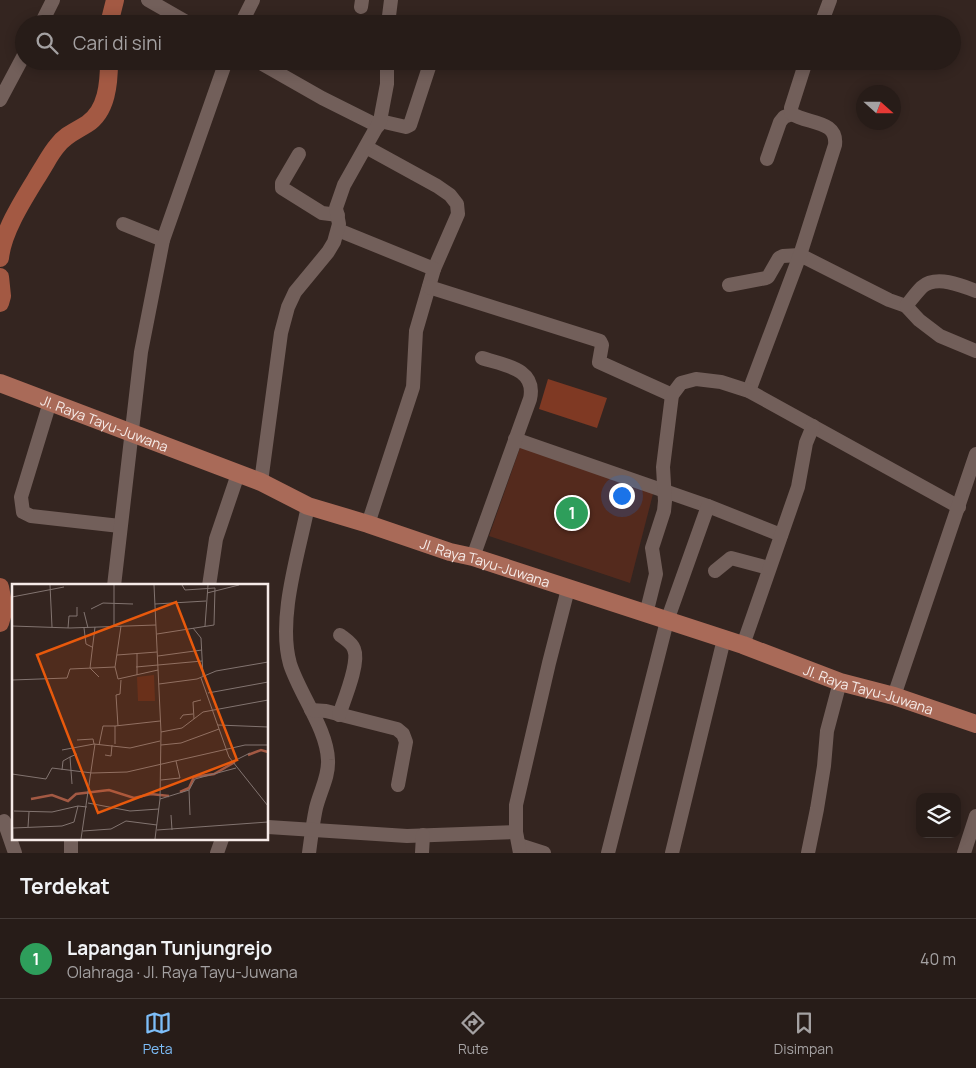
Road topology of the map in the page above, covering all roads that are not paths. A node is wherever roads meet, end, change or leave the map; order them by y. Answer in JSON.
{"nodes":[{"id":1,"x":53,"y":0,"type":"edge"},
{"id":2,"x":148,"y":0,"type":"edge"},
{"id":3,"x":252,"y":0,"type":"edge"},
{"id":4,"x":391,"y":0,"type":"edge"},
{"id":5,"x":830,"y":0,"type":"edge"},
{"id":6,"x":46,"y":15,"type":"edge"},
{"id":7,"x":174,"y":15,"type":"edge"},
{"id":8,"x":245,"y":15,"type":"edge"},
{"id":9,"x":389,"y":15,"type":"edge"},
{"id":10,"x":824,"y":15,"type":"edge"},
{"id":11,"x":16,"y":70,"type":"edge"},
{"id":12,"x":223,"y":70,"type":"edge"},
{"id":13,"x":273,"y":70,"type":"edge"},
{"id":14,"x":387,"y":70,"type":"edge"},
{"id":15,"x":428,"y":70,"type":"edge"},
{"id":16,"x":803,"y":70,"type":"edge"},
{"id":17,"x":0,"y":100,"type":"edge"},
{"id":18,"x":792,"y":114,"type":"junction"},
{"id":19,"x":379,"y":124,"type":"junction"},
{"id":20,"x":366,"y":146,"type":"junction"},
{"id":21,"x":299,"y":154,"type":"dead end"},
{"id":22,"x":767,"y":159,"type":"dead end"},
{"id":23,"x":338,"y":215,"type":"junction"},
{"id":24,"x":123,"y":224,"type":"dead end"},
{"id":25,"x":338,"y":230,"type":"junction"},
{"id":26,"x":162,"y":240,"type":"junction"},
{"id":27,"x":800,"y":255,"type":"junction"},
{"id":28,"x":434,"y":269,"type":"junction"},
{"id":29,"x":728,"y":285,"type":"dead end"},
{"id":30,"x":430,"y":287,"type":"junction"},
{"id":31,"x":976,"y":290,"type":"edge"},
{"id":32,"x":906,"y":306,"type":"junction"},
{"id":33,"x":976,"y":351,"type":"edge"},
{"id":34,"x":482,"y":358,"type":"dead end"},
{"id":35,"x":0,"y":383,"type":"edge"},
{"id":36,"x":749,"y":391,"type":"junction"},
{"id":37,"x":672,"y":394,"type":"junction"},
{"id":38,"x":50,"y":402,"type":"junction"},
{"id":39,"x":813,"y":426,"type":"junction"},
{"id":40,"x":133,"y":434,"type":"junction"},
{"id":41,"x":515,"y":439,"type":"junction"},
{"id":42,"x":976,"y":454,"type":"edge"},
{"id":43,"x":974,"y":468,"type":"edge"},
{"id":44,"x":238,"y":474,"type":"junction"},
{"id":45,"x":260,"y":482,"type":"junction"},
{"id":46,"x":664,"y":491,"type":"junction"},
{"id":47,"x":308,"y":506,"type":"junction"},
{"id":48,"x":708,"y":506,"type":"junction"},
{"id":49,"x":959,"y":507,"type":"junction"},
{"id":50,"x":368,"y":524,"type":"junction"},
{"id":51,"x":120,"y":526,"type":"junction"},
{"id":52,"x":781,"y":535,"type":"junction"},
{"id":53,"x":473,"y":557,"type":"junction"},
{"id":54,"x":770,"y":568,"type":"junction"},
{"id":55,"x":715,"y":571,"type":"dead end"},
{"id":56,"x":114,"y":584,"type":"edge"},
{"id":57,"x":210,"y":584,"type":"edge"},
{"id":58,"x":568,"y":589,"type":"junction"},
{"id":59,"x":646,"y":614,"type":"junction"},
{"id":60,"x":668,"y":621,"type":"junction"},
{"id":61,"x":340,"y":635,"type":"dead end"},
{"id":62,"x":724,"y":639,"type":"junction"},
{"id":63,"x":743,"y":645,"type":"junction"},
{"id":64,"x":840,"y":682,"type":"junction"},
{"id":65,"x":894,"y":696,"type":"junction"},
{"id":66,"x":311,"y":710,"type":"junction"},
{"id":67,"x":339,"y":715,"type":"junction"},
{"id":68,"x":976,"y":724,"type":"edge"},
{"id":69,"x":398,"y":786,"type":"dead end"},
{"id":70,"x":976,"y":816,"type":"edge"},
{"id":71,"x":6,"y":821,"type":"edge"},
{"id":72,"x":269,"y":827,"type":"edge"},
{"id":73,"x":312,"y":830,"type":"junction"},
{"id":74,"x":423,"y":835,"type":"junction"},
{"id":75,"x":71,"y":840,"type":"edge"},
{"id":76,"x":222,"y":840,"type":"edge"},
{"id":77,"x":518,"y":843,"type":"edge"},
{"id":78,"x":15,"y":853,"type":"edge"},
{"id":79,"x":70,"y":853,"type":"edge"},
{"id":80,"x":217,"y":853,"type":"edge"},
{"id":81,"x":309,"y":853,"type":"edge"},
{"id":82,"x":422,"y":853,"type":"edge"},
{"id":83,"x":544,"y":853,"type":"edge"},
{"id":84,"x":608,"y":853,"type":"edge"},
{"id":85,"x":672,"y":853,"type":"edge"},
{"id":86,"x":808,"y":853,"type":"edge"},
{"id":87,"x":964,"y":853,"type":"edge"}],
"edges":[{"from":1,"to":6,"type":"street"},
{"from":2,"to":7,"type":"street"},
{"from":3,"to":8,"type":"street"},
{"from":4,"to":9,"type":"street"},
{"from":5,"to":10,"type":"street"},
{"from":11,"to":17,"type":"street"},
{"from":12,"to":26,"type":"street"},
{"from":13,"to":19,"type":"street"},
{"from":14,"to":19,"type":"street"},
{"from":15,"to":19,"type":"street"},
{"from":16,"to":18,"type":"street"},
{"from":18,"to":22,"type":"street"},
{"from":18,"to":27,"type":"street"},
{"from":19,"to":20,"type":"street"},
{"from":20,"to":23,"type":"street"},
{"from":20,"to":28,"type":"street"},
{"from":21,"to":23,"type":"street"},
{"from":23,"to":25,"type":"street"},
{"from":24,"to":26,"type":"street"},
{"from":25,"to":28,"type":"street"},
{"from":25,"to":45,"type":"street"},
{"from":26,"to":40,"type":"street"},
{"from":27,"to":29,"type":"street"},
{"from":27,"to":32,"type":"street"},
{"from":27,"to":36,"type":"street"},
{"from":28,"to":30,"type":"street"},
{"from":30,"to":37,"type":"street"},
{"from":30,"to":50,"type":"street"},
{"from":31,"to":32,"type":"street"},
{"from":32,"to":33,"type":"street"},
{"from":34,"to":41,"type":"street"},
{"from":35,"to":38,"type":"main road","name":"Jl. Raya Tayu-Juwana"},
{"from":36,"to":37,"type":"street"},
{"from":36,"to":39,"type":"street"},
{"from":37,"to":46,"type":"street"},
{"from":38,"to":40,"type":"main road","name":"Jl. Raya Tayu-Juwana"},
{"from":38,"to":51,"type":"street"},
{"from":39,"to":49,"type":"street"},
{"from":39,"to":52,"type":"street"},
{"from":40,"to":44,"type":"main road","name":"Jl. Raya Tayu-Juwana"},
{"from":40,"to":51,"type":"street"},
{"from":41,"to":46,"type":"street"},
{"from":41,"to":53,"type":"street"},
{"from":42,"to":43,"type":"street"},
{"from":43,"to":49,"type":"street"},
{"from":44,"to":45,"type":"main road","name":"Jl. Raya Tayu-Juwana"},
{"from":44,"to":57,"type":"street"},
{"from":45,"to":47,"type":"main road","name":"Jl. Raya Tayu-Juwana"},
{"from":46,"to":48,"type":"street"},
{"from":46,"to":59,"type":"street"},
{"from":47,"to":50,"type":"main road","name":"Jl. Raya Tayu-Juwana"},
{"from":47,"to":66,"type":"street"},
{"from":48,"to":52,"type":"street"},
{"from":48,"to":60,"type":"street"},
{"from":49,"to":65,"type":"street"},
{"from":50,"to":53,"type":"main road","name":"Jl. Raya Tayu-Juwana"},
{"from":51,"to":56,"type":"street"},
{"from":52,"to":54,"type":"street"},
{"from":53,"to":58,"type":"main road","name":"Jl. Raya Tayu-Juwana"},
{"from":54,"to":55,"type":"street"},
{"from":54,"to":63,"type":"street"},
{"from":58,"to":59,"type":"main road","name":"Jl. Raya Tayu-Juwana"},
{"from":58,"to":77,"type":"street"},
{"from":59,"to":60,"type":"main road","name":"Jl. Raya Tayu-Juwana"},
{"from":60,"to":62,"type":"main road","name":"Jl. Raya Tayu-Juwana"},
{"from":60,"to":84,"type":"street"},
{"from":61,"to":67,"type":"street"},
{"from":62,"to":63,"type":"main road","name":"Jl. Raya Tayu-Juwana"},
{"from":62,"to":85,"type":"street"},
{"from":63,"to":64,"type":"main road","name":"Jl. Raya Tayu-Juwana"},
{"from":64,"to":65,"type":"main road","name":"Jl. Raya Tayu-Juwana"},
{"from":64,"to":86,"type":"street"},
{"from":65,"to":68,"type":"main road","name":"Jl. Raya Tayu-Juwana"},
{"from":66,"to":67,"type":"street"},
{"from":66,"to":73,"type":"street"},
{"from":67,"to":69,"type":"street"},
{"from":70,"to":87,"type":"street"},
{"from":71,"to":78,"type":"street"},
{"from":72,"to":73,"type":"street"},
{"from":73,"to":74,"type":"street"},
{"from":73,"to":81,"type":"street"},
{"from":74,"to":77,"type":"street"},
{"from":74,"to":82,"type":"street"},
{"from":75,"to":79,"type":"street"},
{"from":76,"to":80,"type":"street"},
{"from":77,"to":83,"type":"street"}]}
